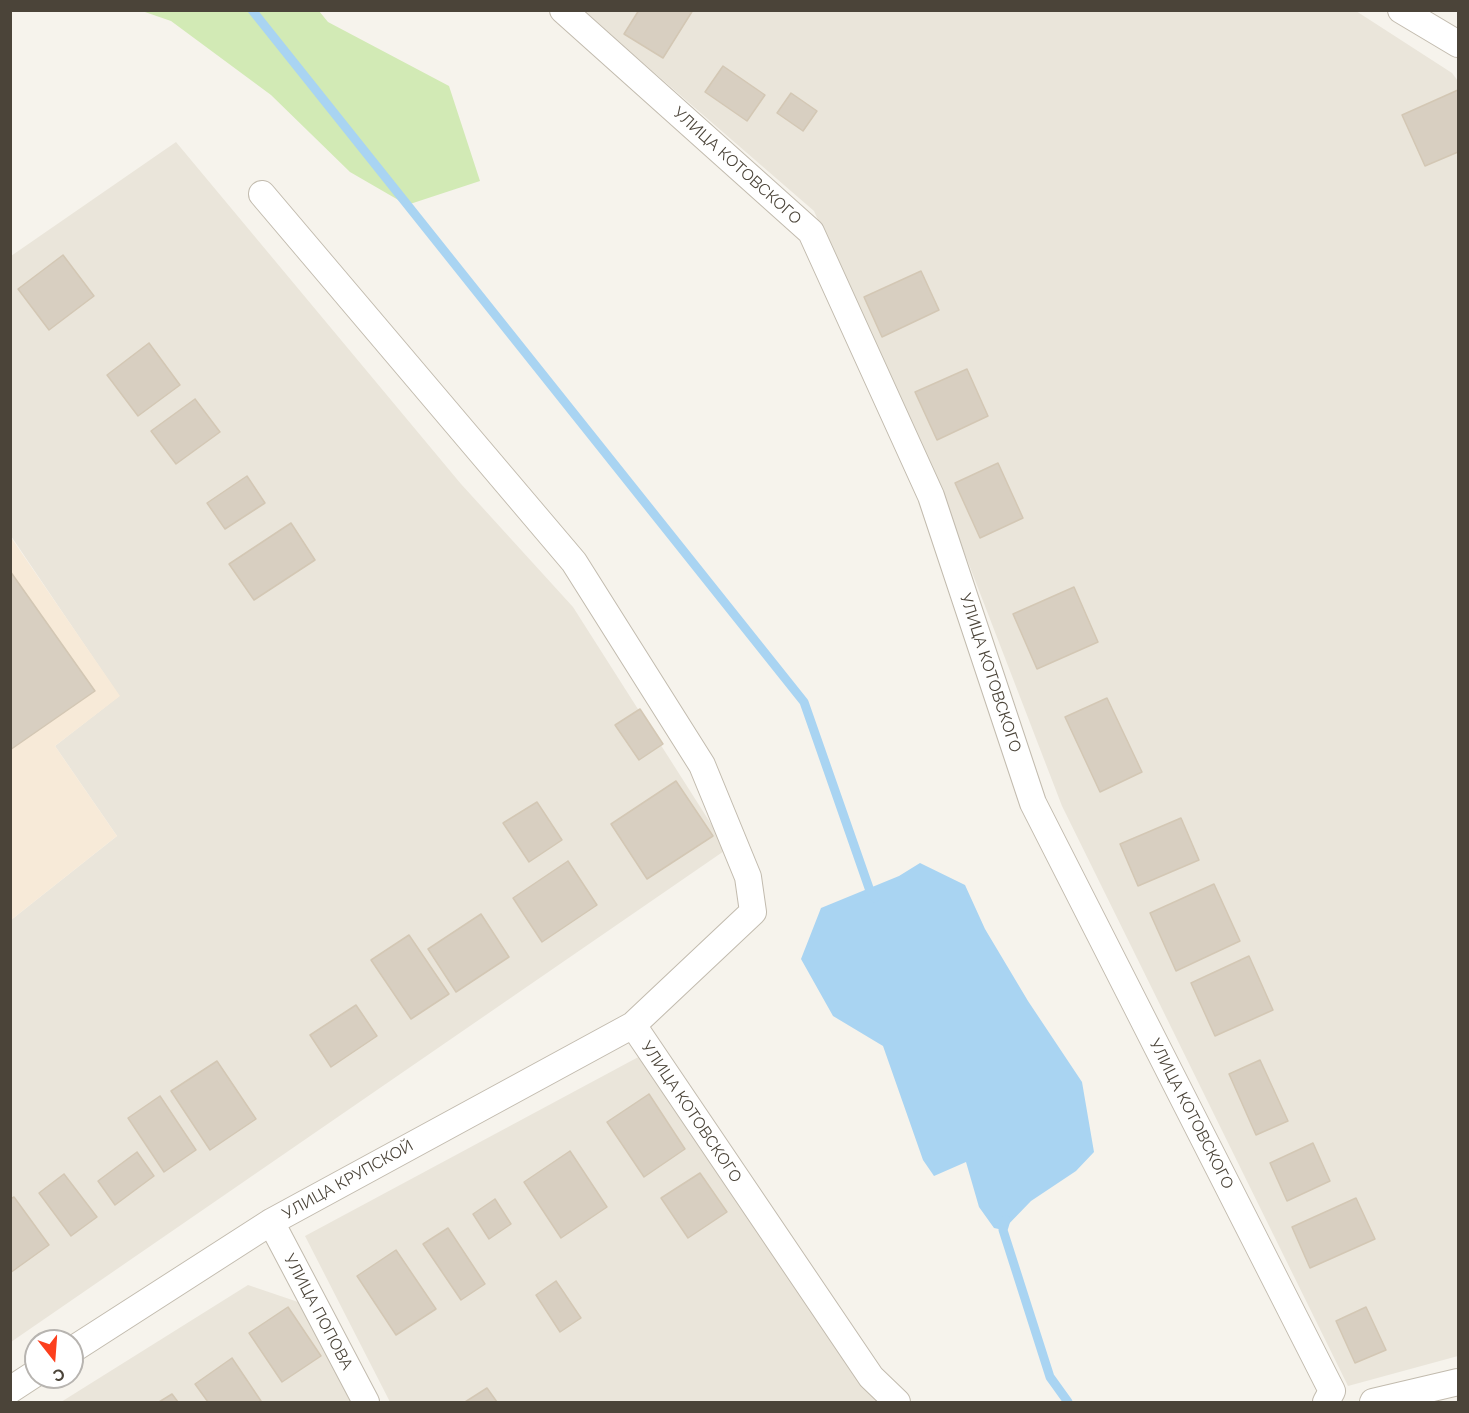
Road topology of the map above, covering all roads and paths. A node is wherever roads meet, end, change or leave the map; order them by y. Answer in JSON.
{"nodes":[{"id":1,"x":563,"y":10,"type":"edge"},
{"id":2,"x":1401,"y":10,"type":"edge"},
{"id":3,"x":1458,"y":44,"type":"edge"},
{"id":4,"x":262,"y":194,"type":"dead end"},
{"id":5,"x":633,"y":1025,"type":"junction"},
{"id":6,"x":271,"y":1222,"type":"junction"},
{"id":7,"x":84,"y":1342,"type":"edge"},
{"id":8,"x":24,"y":1381,"type":"edge"},
{"id":9,"x":1458,"y":1382,"type":"edge"},
{"id":10,"x":10,"y":1390,"type":"edge"},
{"id":11,"x":366,"y":1402,"type":"edge"},
{"id":12,"x":897,"y":1402,"type":"edge"},
{"id":13,"x":1326,"y":1402,"type":"edge"},
{"id":14,"x":1372,"y":1402,"type":"edge"}],
"edges":[{"from":1,"to":13,"type":"street","name":"УЛИЦА КОТОВСКОГО"},
{"from":2,"to":3,"type":"street"},
{"from":4,"to":5,"type":"street","name":"УЛИЦА КОТОВСКОГО"},
{"from":5,"to":6,"type":"street","name":"УЛИЦА КРУПСКОЙ"},
{"from":5,"to":12,"type":"street","name":"УЛИЦА КОТОВСКОГО"},
{"from":6,"to":7,"type":"street","name":"УЛИЦА КРУПСКОЙ"},
{"from":6,"to":11,"type":"street","name":"УЛИЦА ПОПОВА"},
{"from":8,"to":10,"type":"street"},
{"from":9,"to":14,"type":"street"}]}
